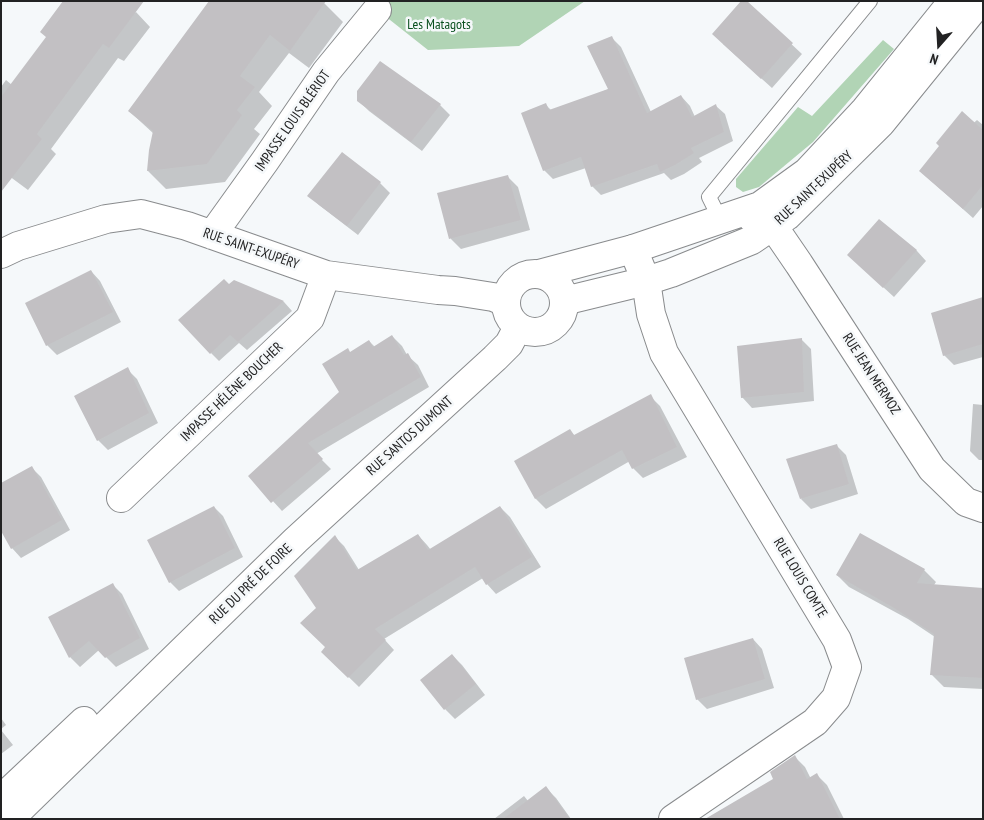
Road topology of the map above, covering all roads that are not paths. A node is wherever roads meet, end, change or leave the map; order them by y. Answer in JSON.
{"nodes":[{"id":1,"x":870,"y":1,"type":"edge"},
{"id":2,"x":953,"y":1,"type":"edge"},
{"id":3,"x":980,"y":1,"type":"edge"},
{"id":4,"x":377,"y":10,"type":"dead end"},
{"id":5,"x":730,"y":216,"type":"junction"},
{"id":6,"x":773,"y":226,"type":"junction"},
{"id":7,"x":212,"y":235,"type":"junction"},
{"id":8,"x":633,"y":249,"type":"junction"},
{"id":9,"x":1,"y":254,"type":"edge"},
{"id":10,"x":539,"y":274,"type":"junction"},
{"id":11,"x":326,"y":276,"type":"junction"},
{"id":12,"x":646,"y":281,"type":"junction"},
{"id":13,"x":564,"y":301,"type":"junction"},
{"id":14,"x":506,"y":302,"type":"junction"},
{"id":15,"x":518,"y":326,"type":"junction"},
{"id":16,"x":121,"y":498,"type":"dead end"},
{"id":17,"x":983,"y":508,"type":"edge"},
{"id":18,"x":296,"y":540,"type":"junction"},
{"id":19,"x":1,"y":799,"type":"edge"},
{"id":20,"x":12,"y":819,"type":"edge"},
{"id":21,"x":673,"y":819,"type":"edge"}],
"edges":[{"from":1,"to":5,"type":"lane"},
{"from":2,"to":5,"type":"main road","name":"RUE SAINT-EXUPÉRY"},
{"from":3,"to":6,"type":"main road","name":"RUE SAINT-EXUPÉRY"},
{"from":4,"to":7,"type":"main road","name":"IMPASSE LOUIS BLÉRIOT"},
{"from":5,"to":6,"type":"main road"},
{"from":5,"to":8,"type":"main road","name":"RUE SAINT-EXUPÉRY"},
{"from":6,"to":12,"type":"main road","name":"RUE SAINT-EXUPÉRY"},
{"from":6,"to":17,"type":"main road","name":"RUE JEAN MERMOZ"},
{"from":7,"to":9,"type":"main road","name":"RUE SAINT-EXUPÉRY"},
{"from":7,"to":11,"type":"main road","name":"RUE SAINT-EXUPÉRY"},
{"from":8,"to":10,"type":"main road","name":"RUE SAINT-EXUPÉRY"},
{"from":8,"to":12,"type":"main road"},
{"from":10,"to":13,"type":"main road"},
{"from":10,"to":14,"type":"main road"},
{"from":11,"to":14,"type":"main road","name":"RUE SAINT-EXUPÉRY"},
{"from":11,"to":16,"type":"main road","name":"IMPASSE HÉLÈNE BOUCHER"},
{"from":12,"to":13,"type":"main road","name":"RUE SAINT-EXUPÉRY"},
{"from":12,"to":21,"type":"main road","name":"RUE LOUIS COMTE"},
{"from":13,"to":15,"type":"main road"},
{"from":14,"to":15,"type":"main road"},
{"from":15,"to":18,"type":"main road","name":"RUE SANTOS DUMONT"},
{"from":18,"to":19,"type":"main road","name":"RUE DU PRÉ DE FOIRE"},
{"from":18,"to":20,"type":"main road","name":"RUE DU PRÉ DE FOIRE"}]}
